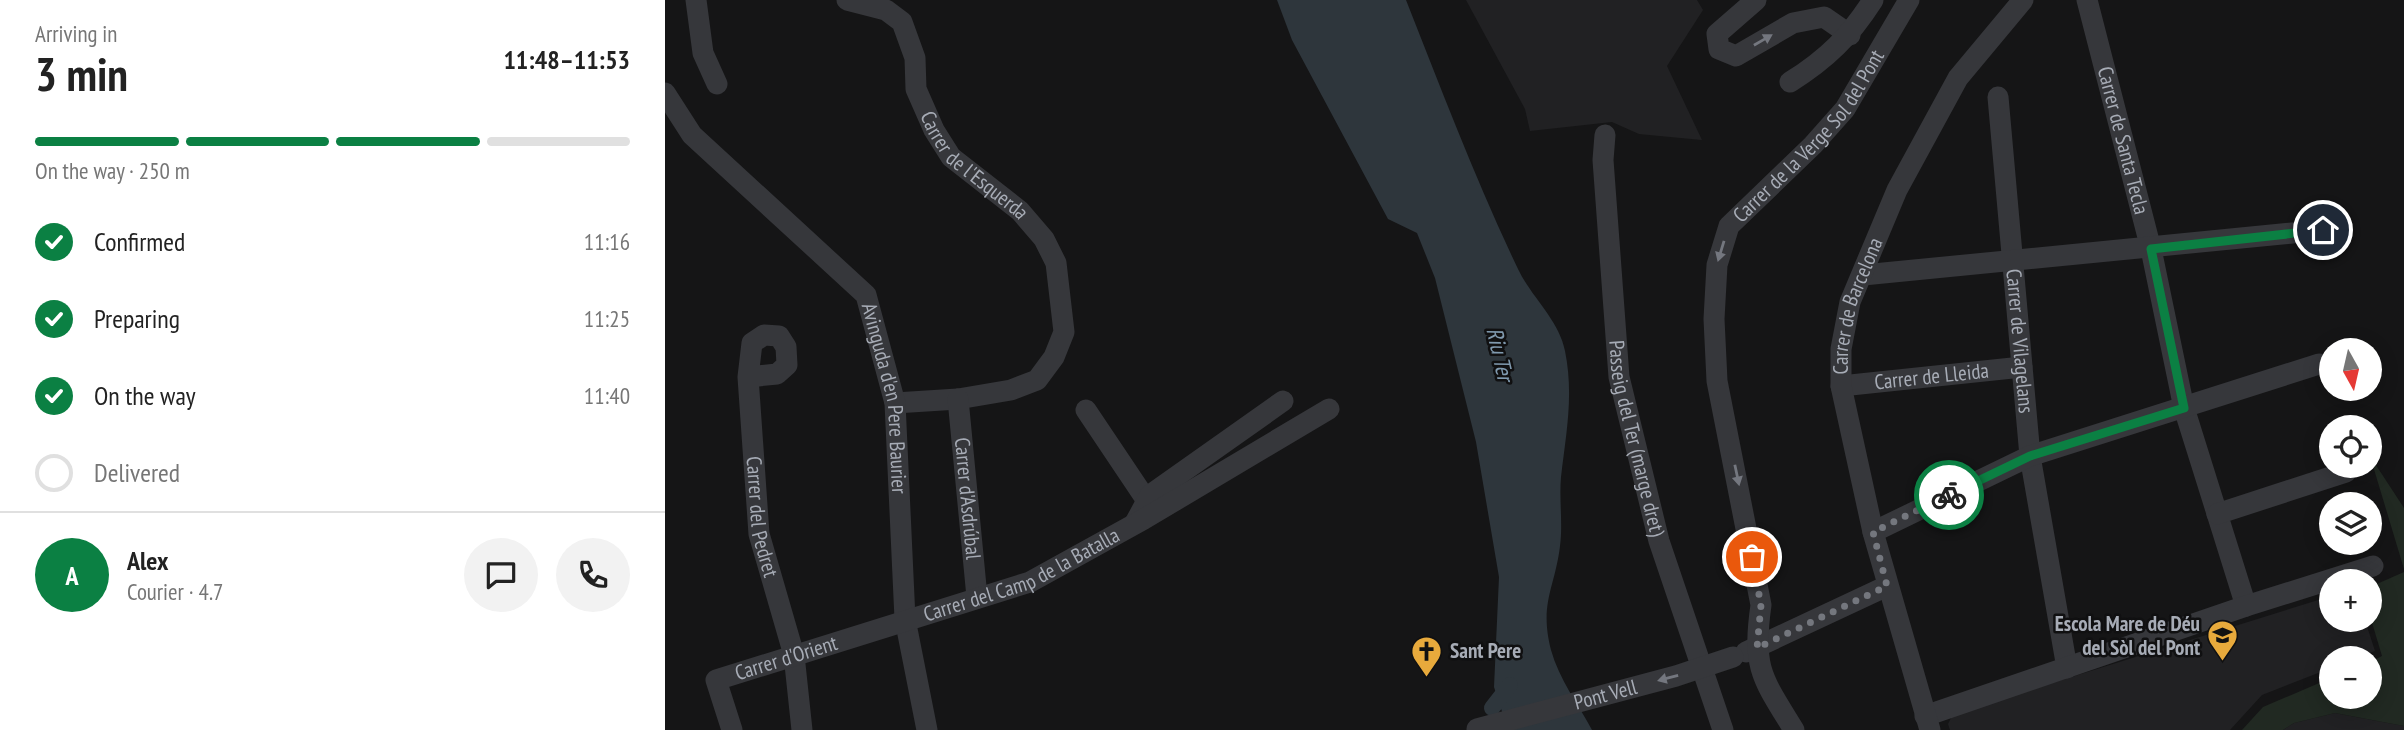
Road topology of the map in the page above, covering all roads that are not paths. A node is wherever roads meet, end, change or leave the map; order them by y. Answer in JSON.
{"nodes":[{"id":1,"x":696,"y":0,"type":"edge"},
{"id":2,"x":847,"y":0,"type":"edge"},
{"id":3,"x":1756,"y":0,"type":"edge"},
{"id":4,"x":1874,"y":0,"type":"edge"},
{"id":5,"x":1909,"y":0,"type":"edge"},
{"id":6,"x":2023,"y":0,"type":"edge"},
{"id":7,"x":2087,"y":0,"type":"edge"},
{"id":8,"x":1850,"y":35,"type":"junction"},
{"id":9,"x":1790,"y":82,"type":"dead end"},
{"id":10,"x":717,"y":84,"type":"dead end"},
{"id":11,"x":665,"y":93,"type":"edge"},
{"id":12,"x":1998,"y":97,"type":"dead end"},
{"id":13,"x":1605,"y":135,"type":"dead end"},
{"id":14,"x":2323,"y":230,"type":"dead end"},
{"id":15,"x":2151,"y":249,"type":"junction"},
{"id":16,"x":2014,"y":262,"type":"junction"},
{"id":17,"x":1863,"y":275,"type":"junction"},
{"id":18,"x":2319,"y":364,"type":"dead end"},
{"id":19,"x":2022,"y":367,"type":"junction"},
{"id":20,"x":748,"y":377,"type":"dead end"},
{"id":21,"x":1842,"y":386,"type":"junction"},
{"id":22,"x":958,"y":399,"type":"junction"},
{"id":23,"x":1283,"y":401,"type":"dead end"},
{"id":24,"x":895,"y":403,"type":"junction"},
{"id":25,"x":2184,"y":408,"type":"junction"},
{"id":26,"x":1329,"y":409,"type":"dead end"},
{"id":27,"x":1086,"y":410,"type":"dead end"},
{"id":28,"x":2030,"y":456,"type":"junction"},
{"id":29,"x":2328,"y":478,"type":"edge"},
{"id":30,"x":1147,"y":501,"type":"junction"},
{"id":31,"x":2217,"y":514,"type":"junction"},
{"id":32,"x":1134,"y":524,"type":"junction"},
{"id":33,"x":1873,"y":532,"type":"junction"},
{"id":34,"x":2373,"y":566,"type":"dead end"},
{"id":35,"x":1887,"y":586,"type":"junction"},
{"id":36,"x":977,"y":597,"type":"junction"},
{"id":37,"x":2246,"y":606,"type":"junction"},
{"id":38,"x":905,"y":619,"type":"junction"},
{"id":39,"x":1757,"y":648,"type":"junction"},
{"id":40,"x":794,"y":655,"type":"junction"},
{"id":41,"x":2067,"y":668,"type":"junction"},
{"id":42,"x":1928,"y":723,"type":"edge"},
{"id":43,"x":1475,"y":729,"type":"edge"},
{"id":44,"x":732,"y":730,"type":"edge"},
{"id":45,"x":802,"y":730,"type":"edge"},
{"id":46,"x":927,"y":730,"type":"edge"},
{"id":47,"x":1723,"y":730,"type":"edge"},
{"id":48,"x":1794,"y":730,"type":"edge"}],
"edges":[{"from":1,"to":10,"type":"street"},
{"from":2,"to":22,"type":"street","name":"Carrer de l'Esquerda"},
{"from":3,"to":8,"type":"street","one_way":true},
{"from":4,"to":8,"type":"street"},
{"from":5,"to":39,"type":"street","name":"Carrer de la Verge Sol del Pont","one_way":true},
{"from":6,"to":17,"type":"street","name":"Carrer de Barcelona"},
{"from":7,"to":15,"type":"street","name":"Carrer de Santa Tecla"},
{"from":8,"to":9,"type":"street"},
{"from":11,"to":24,"type":"street","name":"Avinguda d'en Pere Baurier"},
{"from":12,"to":16,"type":"street","name":"Carrer de Vilagelans"},
{"from":13,"to":47,"type":"street","name":"Passeig del Ter (marge dret)"},
{"from":14,"to":15,"type":"street"},
{"from":15,"to":16,"type":"street"},
{"from":15,"to":25,"type":"street","name":"Carrer de Santa Tecla"},
{"from":16,"to":17,"type":"street"},
{"from":16,"to":19,"type":"street","name":"Carrer de Vilagelans"},
{"from":17,"to":21,"type":"street","name":"Carrer de Barcelona"},
{"from":18,"to":25,"type":"street"},
{"from":19,"to":21,"type":"street","name":"Carrer de Lleida"},
{"from":19,"to":28,"type":"street","name":"Carrer de Vilagelans"},
{"from":20,"to":40,"type":"street","name":"Carrer del Pedret"},
{"from":21,"to":33,"type":"street","name":"Carrer de Barcelona"},
{"from":22,"to":24,"type":"street"},
{"from":22,"to":36,"type":"street","name":"Carrer d'Asdrúbal"},
{"from":23,"to":30,"type":"street","name":"Carrer del Camp de la Batalla"},
{"from":24,"to":38,"type":"street","name":"Avinguda d'en Pere Baurier"},
{"from":25,"to":28,"type":"street"},
{"from":25,"to":31,"type":"street","name":"Carrer de Santa Tecla"},
{"from":26,"to":32,"type":"street","name":"Carrer del Camp de la Batalla"},
{"from":27,"to":30,"type":"street"},
{"from":28,"to":33,"type":"street"},
{"from":28,"to":41,"type":"street","name":"Carrer de Vilagelans"},
{"from":29,"to":31,"type":"street"},
{"from":30,"to":32,"type":"street","name":"Carrer del Camp de la Batalla"},
{"from":31,"to":37,"type":"street","name":"Carrer de Santa Tecla"},
{"from":32,"to":36,"type":"street","name":"Carrer del Camp de la Batalla"},
{"from":33,"to":35,"type":"street","name":"Carrer de Barcelona"},
{"from":34,"to":37,"type":"street"},
{"from":35,"to":39,"type":"street","name":"Pont Vell"},
{"from":35,"to":42,"type":"street","name":"Carrer de Barcelona"},
{"from":36,"to":38,"type":"street","name":"Carrer del Camp de la Batalla"},
{"from":37,"to":41,"type":"street"},
{"from":38,"to":40,"type":"street","name":"Carrer d'Orient"},
{"from":38,"to":46,"type":"street","name":"Avinguda d'en Pere Baurier"},
{"from":39,"to":43,"type":"street","name":"Pont Vell","one_way":true,"bridge":true},
{"from":39,"to":48,"type":"street","name":"Carrer de la Verge Sol del Pont"},
{"from":40,"to":44,"type":"street","name":"Carrer d'Orient"},
{"from":40,"to":45,"type":"street","name":"Carrer del Pedret"},
{"from":41,"to":42,"type":"street"}]}
